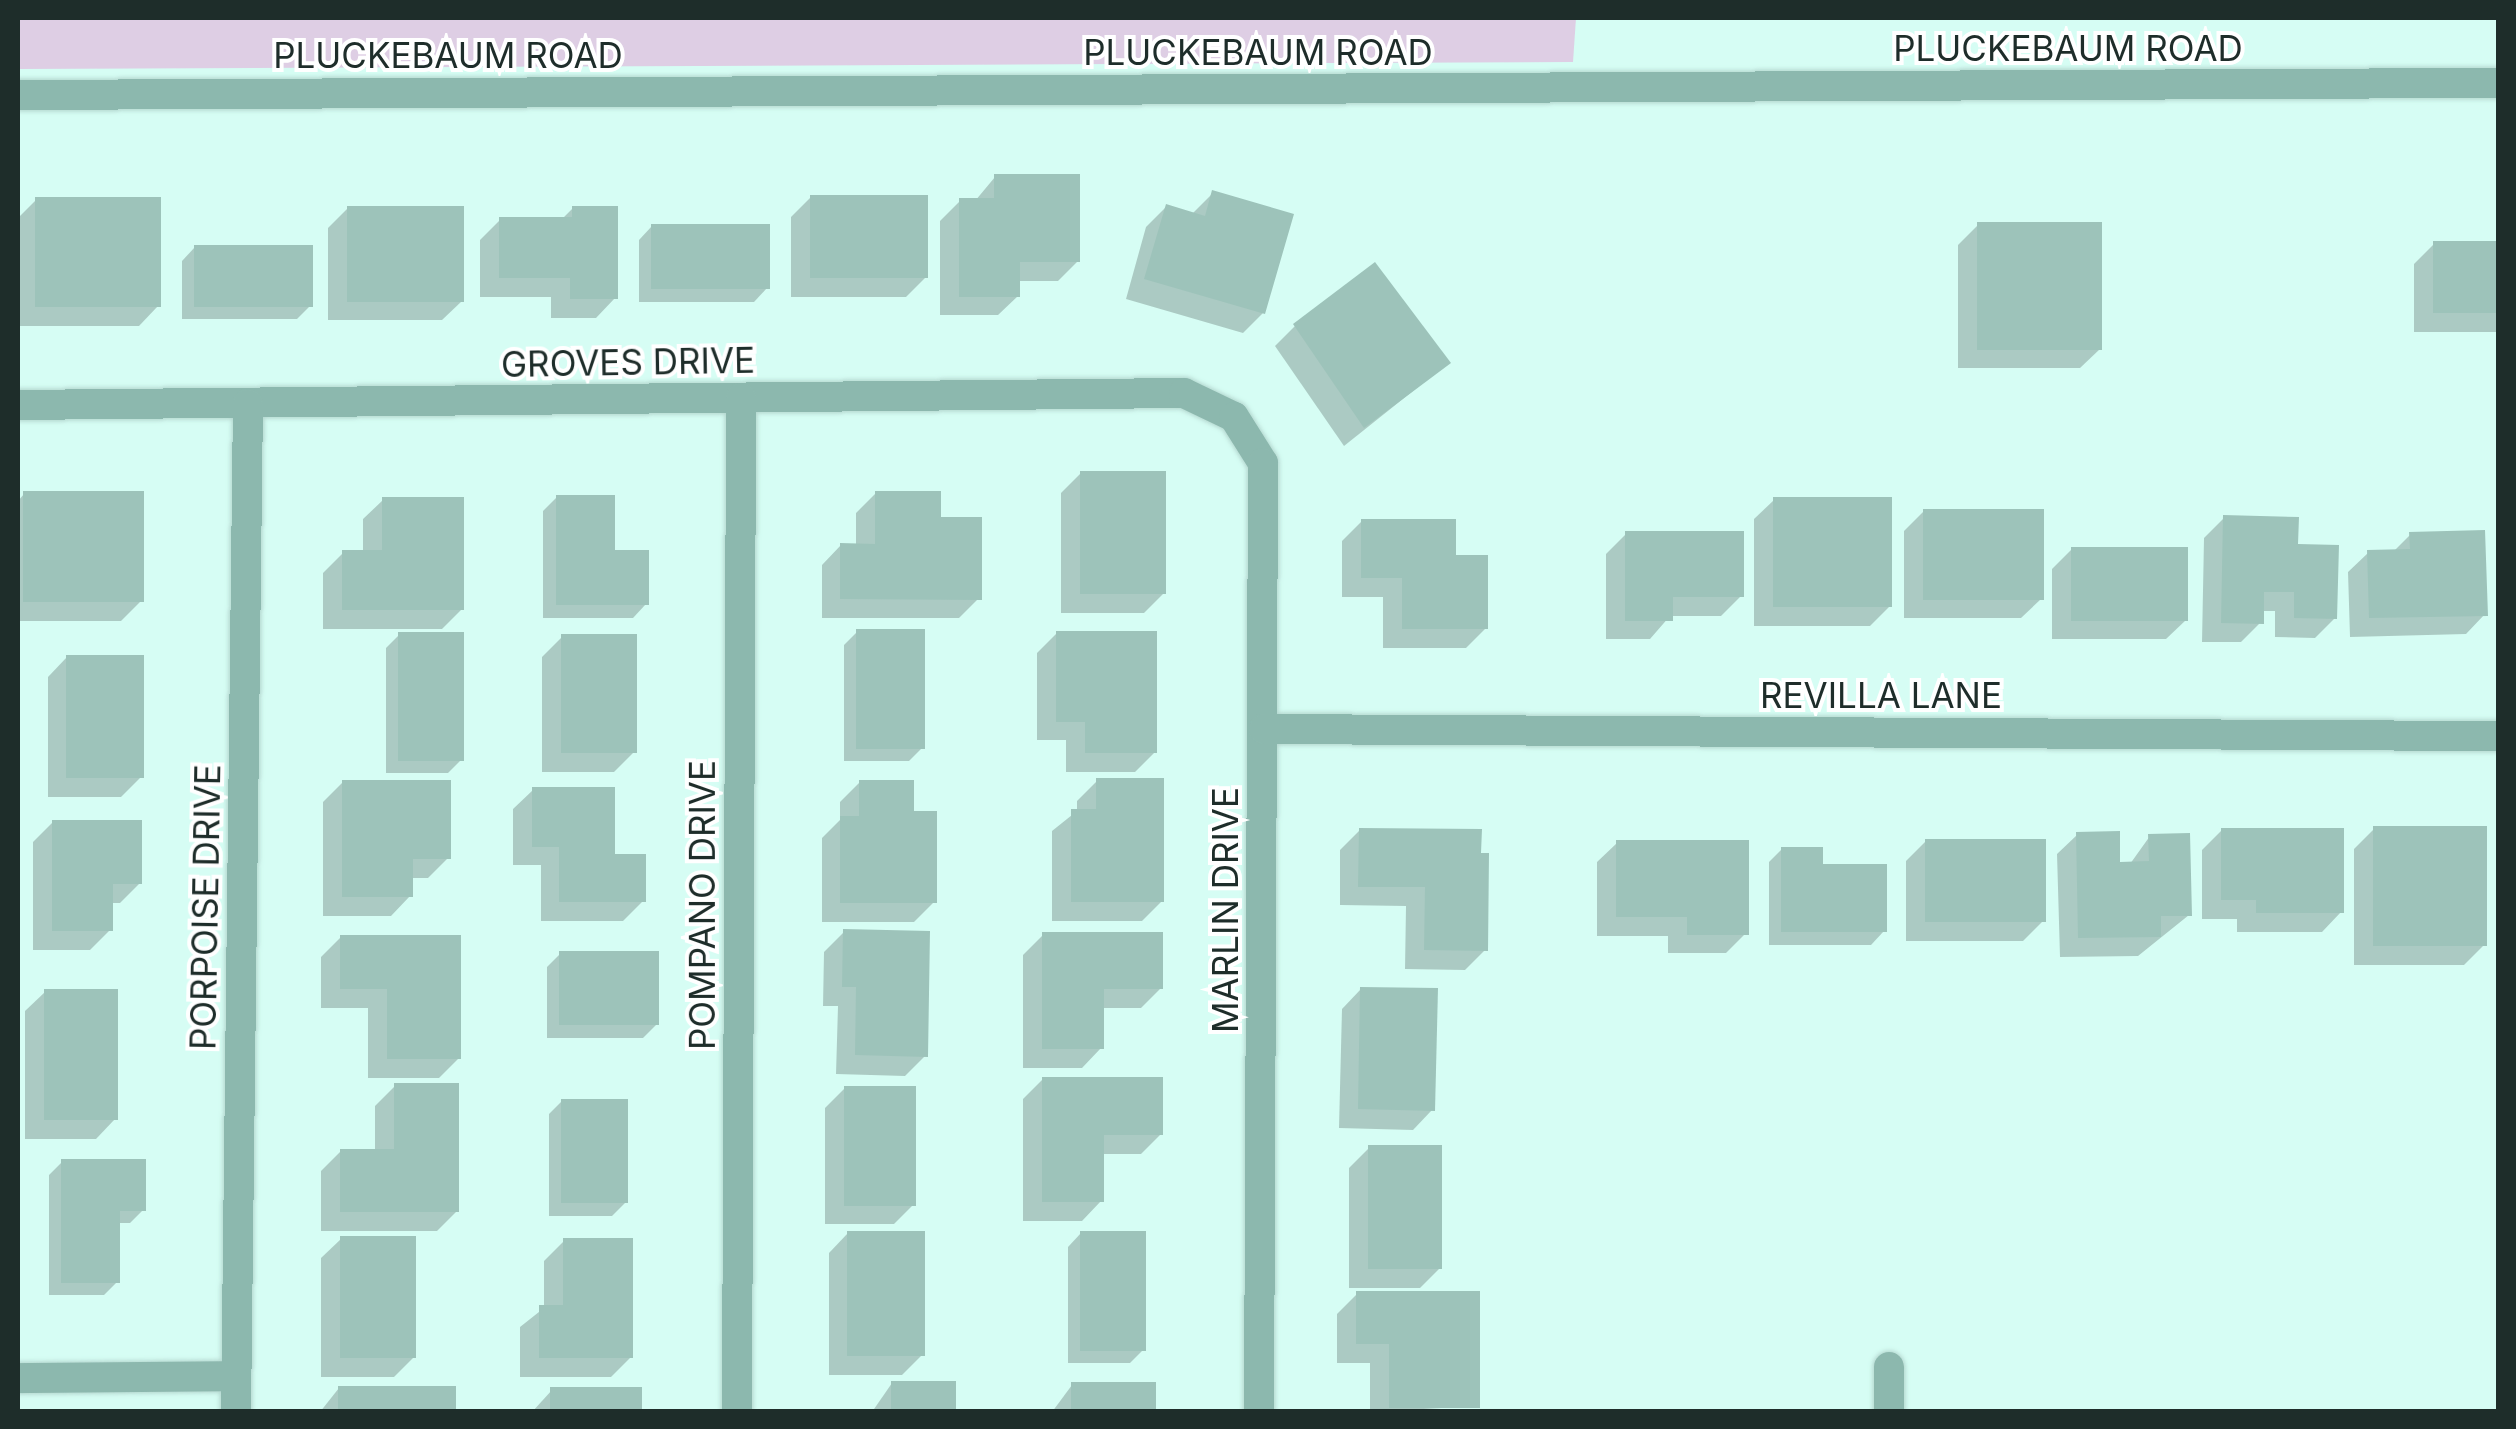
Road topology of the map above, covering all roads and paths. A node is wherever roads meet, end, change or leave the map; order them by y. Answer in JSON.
{"nodes":[{"id":1,"x":2498,"y":83,"type":"edge"},
{"id":2,"x":18,"y":95,"type":"edge"},
{"id":3,"x":742,"y":398,"type":"junction"},
{"id":4,"x":248,"y":404,"type":"junction"},
{"id":5,"x":18,"y":405,"type":"edge"},
{"id":6,"x":1234,"y":417,"type":"joint"},
{"id":7,"x":1264,"y":729,"type":"junction"},
{"id":8,"x":2498,"y":736,"type":"edge"},
{"id":9,"x":1890,"y":1367,"type":"dead end"},
{"id":10,"x":236,"y":1376,"type":"junction"},
{"id":11,"x":18,"y":1378,"type":"edge"},
{"id":12,"x":236,"y":1412,"type":"edge"},
{"id":13,"x":738,"y":1412,"type":"edge"},
{"id":14,"x":1259,"y":1412,"type":"edge"},
{"id":15,"x":1889,"y":1412,"type":"edge"}],
"edges":[{"from":1,"to":2,"type":"street","name":"PLUCKEBAUM ROAD"},
{"from":3,"to":4,"type":"street","name":"GROVES DRIVE"},
{"from":3,"to":6,"type":"street","name":"GROVES DRIVE"},
{"from":3,"to":13,"type":"street","name":"POMPANO DRIVE"},
{"from":4,"to":5,"type":"street","name":"GROVES DRIVE"},
{"from":4,"to":10,"type":"street","name":"PORPOISE DRIVE"},
{"from":6,"to":7,"type":"street","name":"MARLIN DRIVE"},
{"from":7,"to":8,"type":"street","name":"REVILLA LANE"},
{"from":7,"to":14,"type":"street","name":"MARLIN DRIVE"},
{"from":9,"to":15,"type":"street"},
{"from":10,"to":11,"type":"street"},
{"from":10,"to":12,"type":"street","name":"PORPOISE DRIVE"}]}
